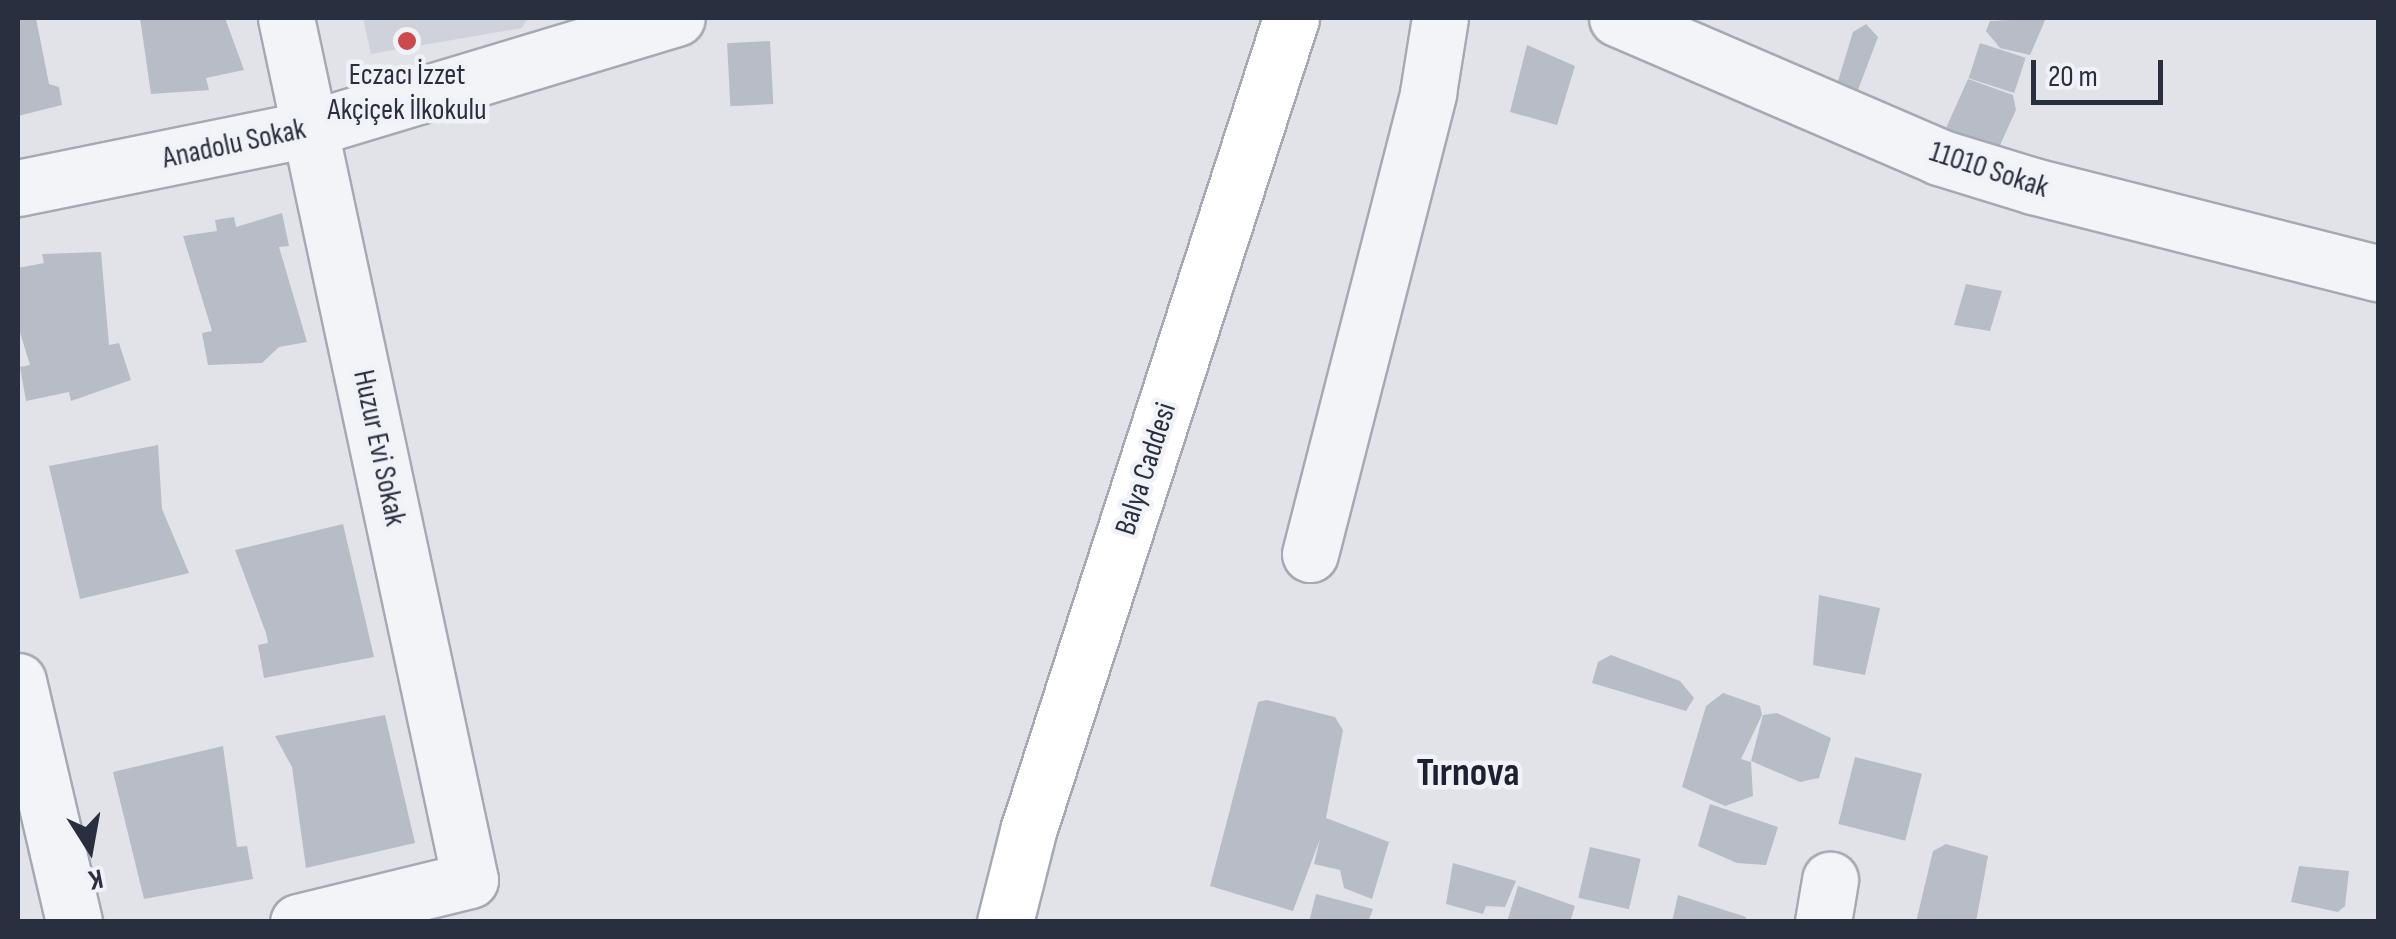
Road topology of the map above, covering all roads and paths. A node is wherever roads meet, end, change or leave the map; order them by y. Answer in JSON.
{"nodes":[{"id":1,"x":286,"y":18,"type":"edge"},
{"id":2,"x":677,"y":18,"type":"edge"},
{"id":3,"x":1291,"y":18,"type":"edge"},
{"id":4,"x":1440,"y":18,"type":"edge"},
{"id":5,"x":1617,"y":18,"type":"edge"},
{"id":6,"x":312,"y":128,"type":"junction"},
{"id":7,"x":18,"y":188,"type":"edge"},
{"id":8,"x":2378,"y":274,"type":"edge"},
{"id":9,"x":1310,"y":554,"type":"dead end"},
{"id":10,"x":18,"y":681,"type":"edge"},
{"id":11,"x":74,"y":922,"type":"edge"},
{"id":12,"x":298,"y":922,"type":"edge"},
{"id":13,"x":1004,"y":922,"type":"edge"}],
"edges":[{"from":1,"to":6,"type":"street","name":"Huzur Evi Sokak"},
{"from":2,"to":6,"type":"street","name":"Anadolu Sokak"},
{"from":3,"to":13,"type":"main road","name":"Balya Caddesi"},
{"from":4,"to":9,"type":"street"},
{"from":5,"to":8,"type":"street","name":"11010 Sokak"},
{"from":6,"to":7,"type":"street","name":"Anadolu Sokak"},
{"from":6,"to":12,"type":"street","name":"Huzur Evi Sokak"},
{"from":10,"to":11,"type":"street"}]}
